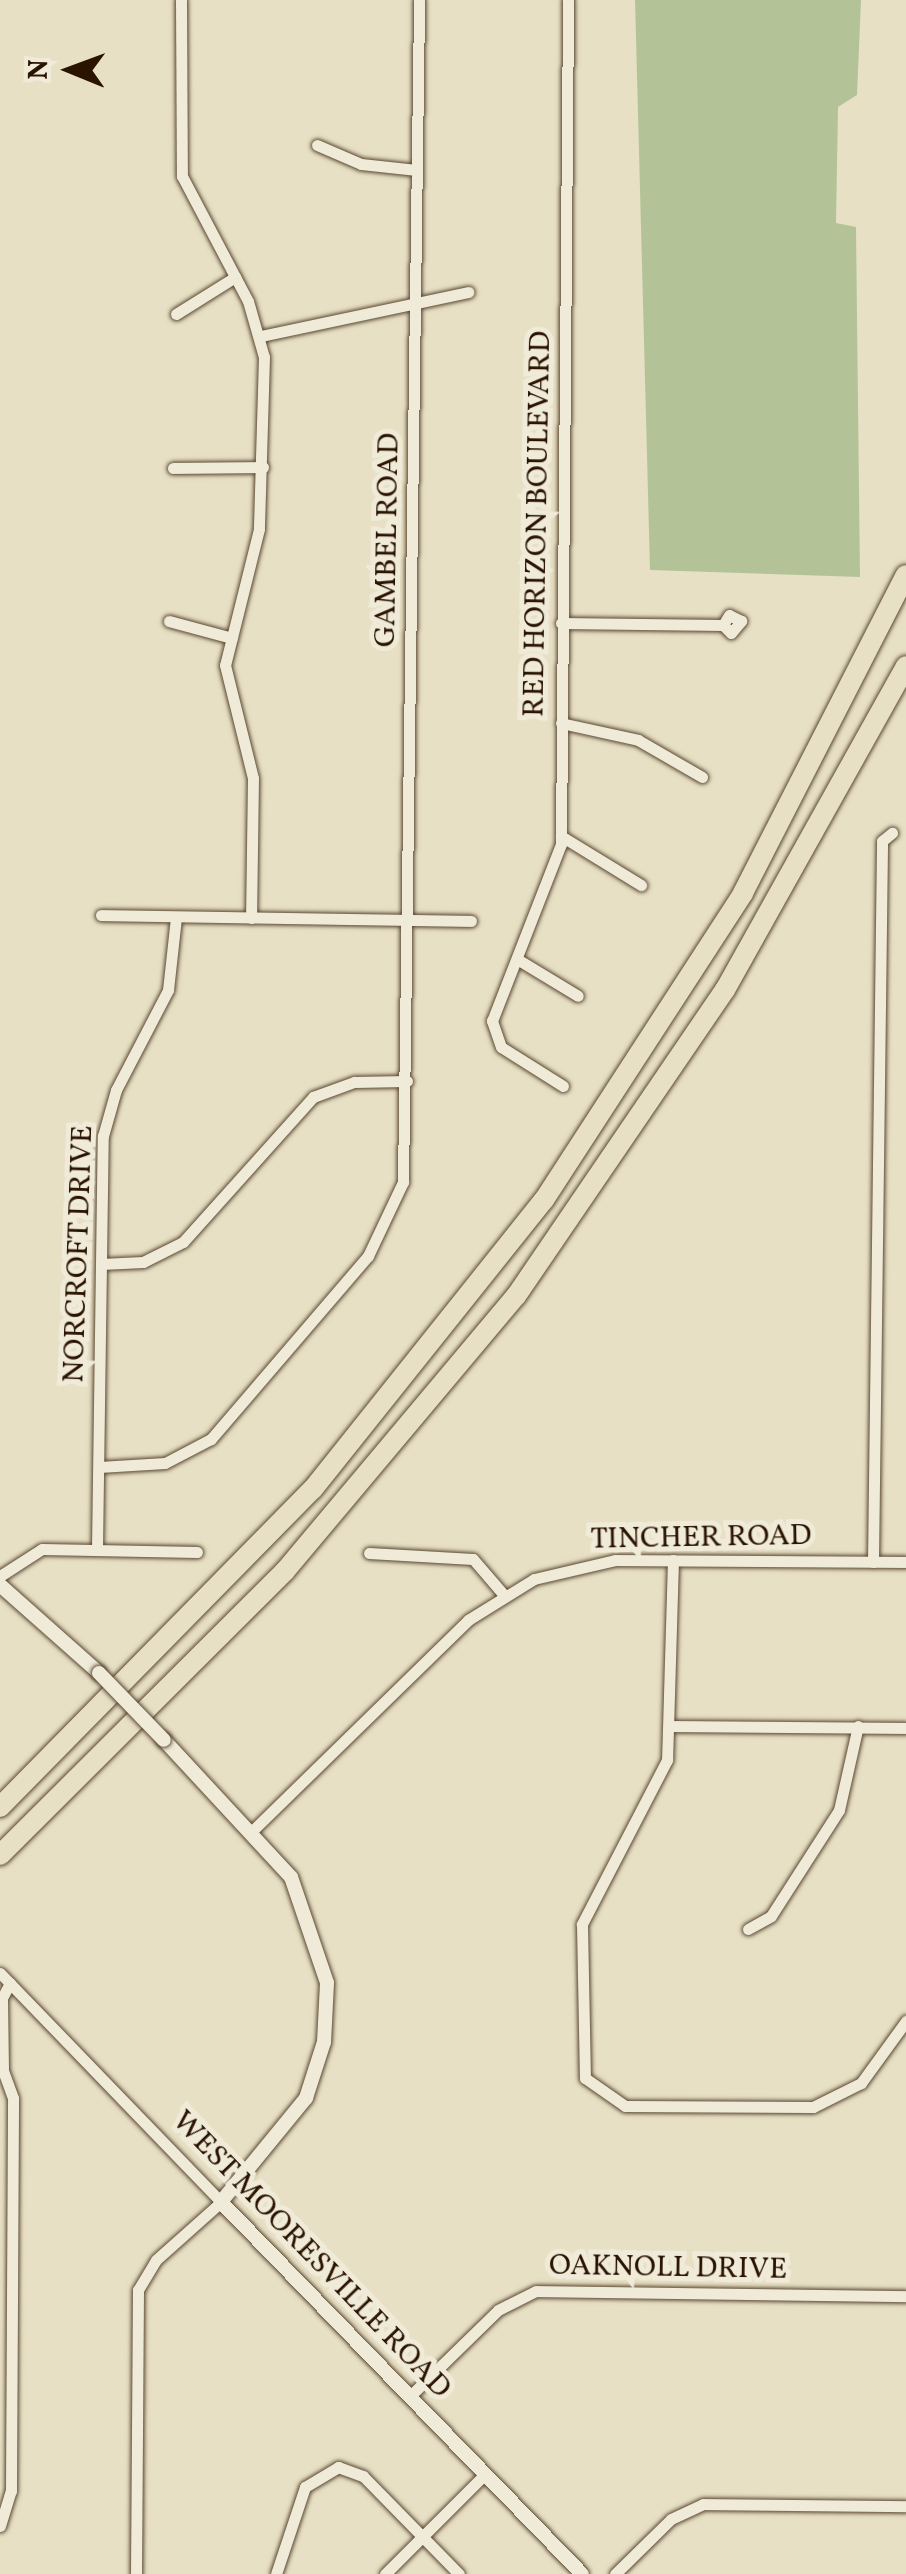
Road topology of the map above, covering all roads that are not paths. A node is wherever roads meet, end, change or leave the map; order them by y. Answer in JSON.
{"nodes":[{"id":1,"x":181,"y":0,"type":"edge"},
{"id":2,"x":419,"y":0,"type":"edge"},
{"id":3,"x":568,"y":0,"type":"edge"},
{"id":4,"x":318,"y":145,"type":"dead end"},
{"id":5,"x":417,"y":170,"type":"junction"},
{"id":6,"x":235,"y":277,"type":"junction"},
{"id":7,"x":468,"y":292,"type":"dead end"},
{"id":8,"x":416,"y":302,"type":"junction"},
{"id":9,"x":176,"y":314,"type":"dead end"},
{"id":10,"x":261,"y":336,"type":"junction"},
{"id":11,"x":263,"y":467,"type":"junction"},
{"id":12,"x":173,"y":468,"type":"dead end"},
{"id":13,"x":906,"y":576,"type":"edge"},
{"id":14,"x":169,"y":621,"type":"dead end"},
{"id":15,"x":561,"y":623,"type":"junction"},
{"id":16,"x":723,"y":625,"type":"dead end"},
{"id":17,"x":232,"y":638,"type":"junction"},
{"id":18,"x":906,"y":666,"type":"edge"},
{"id":19,"x":561,"y":723,"type":"junction"},
{"id":20,"x":702,"y":777,"type":"dead end"},
{"id":21,"x":892,"y":832,"type":"dead end"},
{"id":22,"x":562,"y":836,"type":"junction"},
{"id":23,"x":641,"y":885,"type":"dead end"},
{"id":24,"x":100,"y":915,"type":"dead end"},
{"id":25,"x":176,"y":917,"type":"junction"},
{"id":26,"x":251,"y":918,"type":"junction"},
{"id":27,"x":408,"y":920,"type":"junction"},
{"id":28,"x":471,"y":921,"type":"dead end"},
{"id":29,"x":517,"y":959,"type":"junction"},
{"id":30,"x":578,"y":996,"type":"dead end"},
{"id":31,"x":407,"y":1081,"type":"junction"},
{"id":32,"x":563,"y":1086,"type":"dead end"},
{"id":33,"x":101,"y":1264,"type":"junction"},
{"id":34,"x":99,"y":1467,"type":"junction"},
{"id":35,"x":98,"y":1549,"type":"junction"},
{"id":36,"x":197,"y":1552,"type":"dead end"},
{"id":37,"x":369,"y":1553,"type":"dead end"},
{"id":38,"x":673,"y":1560,"type":"junction"},
{"id":39,"x":873,"y":1562,"type":"junction"},
{"id":40,"x":906,"y":1562,"type":"edge"},
{"id":41,"x":0,"y":1576,"type":"edge"},
{"id":42,"x":0,"y":1585,"type":"edge"},
{"id":43,"x":503,"y":1594,"type":"junction"},
{"id":44,"x":672,"y":1726,"type":"junction"},
{"id":45,"x":858,"y":1726,"type":"junction"},
{"id":46,"x":906,"y":1728,"type":"edge"},
{"id":47,"x":0,"y":1807,"type":"edge"},
{"id":48,"x":252,"y":1831,"type":"junction"},
{"id":49,"x":0,"y":1855,"type":"edge"},
{"id":50,"x":748,"y":1929,"type":"dead end"},
{"id":51,"x":0,"y":1974,"type":"edge"},
{"id":52,"x":10,"y":1984,"type":"junction"},
{"id":53,"x":906,"y":2020,"type":"edge"},
{"id":54,"x":221,"y":2202,"type":"junction"},
{"id":55,"x":906,"y":2296,"type":"edge"},
{"id":56,"x":5,"y":2357,"type":"edge"},
{"id":57,"x":410,"y":2397,"type":"junction"},
{"id":58,"x":5,"y":2425,"type":"edge"},
{"id":59,"x":485,"y":2474,"type":"junction"},
{"id":60,"x":5,"y":2491,"type":"edge"},
{"id":61,"x":906,"y":2506,"type":"edge"},
{"id":62,"x":0,"y":2526,"type":"edge"},
{"id":63,"x":422,"y":2536,"type":"junction"},
{"id":64,"x":136,"y":2574,"type":"edge"},
{"id":65,"x":276,"y":2574,"type":"edge"},
{"id":66,"x":385,"y":2574,"type":"edge"},
{"id":67,"x":458,"y":2574,"type":"edge"},
{"id":68,"x":582,"y":2574,"type":"edge"},
{"id":69,"x":615,"y":2574,"type":"edge"}],
"edges":[{"from":1,"to":6,"type":"street"},
{"from":2,"to":5,"type":"street","name":"GAMBEL ROAD"},
{"from":3,"to":15,"type":"street","name":"RED HORIZON BOULEVARD"},
{"from":4,"to":5,"type":"street"},
{"from":5,"to":8,"type":"street","name":"GAMBEL ROAD"},
{"from":6,"to":9,"type":"street"},
{"from":6,"to":10,"type":"street"},
{"from":7,"to":8,"type":"street"},
{"from":8,"to":10,"type":"street"},
{"from":8,"to":27,"type":"street","name":"GAMBEL ROAD"},
{"from":10,"to":11,"type":"street"},
{"from":11,"to":12,"type":"street"},
{"from":11,"to":17,"type":"street"},
{"from":13,"to":47,"type":"highway"},
{"from":14,"to":17,"type":"street"},
{"from":15,"to":16,"type":"street"},
{"from":15,"to":19,"type":"street","name":"RED HORIZON BOULEVARD"},
{"from":17,"to":26,"type":"street"},
{"from":18,"to":49,"type":"highway"},
{"from":19,"to":20,"type":"street"},
{"from":19,"to":22,"type":"street","name":"RED HORIZON BOULEVARD"},
{"from":21,"to":39,"type":"street"},
{"from":22,"to":23,"type":"street"},
{"from":22,"to":29,"type":"street","name":"RED HORIZON BOULEVARD"},
{"from":24,"to":25,"type":"street"},
{"from":25,"to":26,"type":"street"},
{"from":25,"to":33,"type":"street","name":"NORCROFT DRIVE"},
{"from":26,"to":27,"type":"street"},
{"from":27,"to":28,"type":"street"},
{"from":27,"to":31,"type":"street","name":"GAMBEL ROAD"},
{"from":29,"to":30,"type":"street"},
{"from":29,"to":32,"type":"street","name":"RED HORIZON BOULEVARD"},
{"from":31,"to":33,"type":"street"},
{"from":31,"to":34,"type":"street","name":"GAMBEL ROAD"},
{"from":33,"to":34,"type":"street","name":"NORCROFT DRIVE"},
{"from":34,"to":35,"type":"street","name":"NORCROFT DRIVE"},
{"from":35,"to":36,"type":"street"},
{"from":35,"to":41,"type":"street"},
{"from":37,"to":43,"type":"street"},
{"from":38,"to":39,"type":"street","name":"TINCHER ROAD"},
{"from":38,"to":43,"type":"street","name":"TINCHER ROAD"},
{"from":38,"to":44,"type":"street"},
{"from":39,"to":40,"type":"street","name":"TINCHER ROAD"},
{"from":42,"to":48,"type":"street","bridge":true},
{"from":43,"to":48,"type":"street","name":"TINCHER ROAD"},
{"from":44,"to":45,"type":"street"},
{"from":44,"to":53,"type":"street"},
{"from":45,"to":46,"type":"street"},
{"from":45,"to":50,"type":"street"},
{"from":48,"to":54,"type":"street"},
{"from":51,"to":52,"type":"street","name":"WEST MOORESVILLE ROAD"},
{"from":52,"to":54,"type":"street","name":"WEST MOORESVILLE ROAD"},
{"from":52,"to":56,"type":"street"},
{"from":54,"to":57,"type":"street","name":"WEST MOORESVILLE ROAD"},
{"from":54,"to":64,"type":"street"},
{"from":55,"to":57,"type":"street","name":"OAKNOLL DRIVE"},
{"from":56,"to":58,"type":"street"},
{"from":57,"to":59,"type":"street","name":"WEST MOORESVILLE ROAD"},
{"from":58,"to":60,"type":"street"},
{"from":59,"to":63,"type":"street"},
{"from":59,"to":68,"type":"street","name":"WEST MOORESVILLE ROAD"},
{"from":60,"to":62,"type":"street"},
{"from":61,"to":69,"type":"street"},
{"from":63,"to":65,"type":"street"},
{"from":63,"to":66,"type":"street"},
{"from":63,"to":67,"type":"street"}]}
